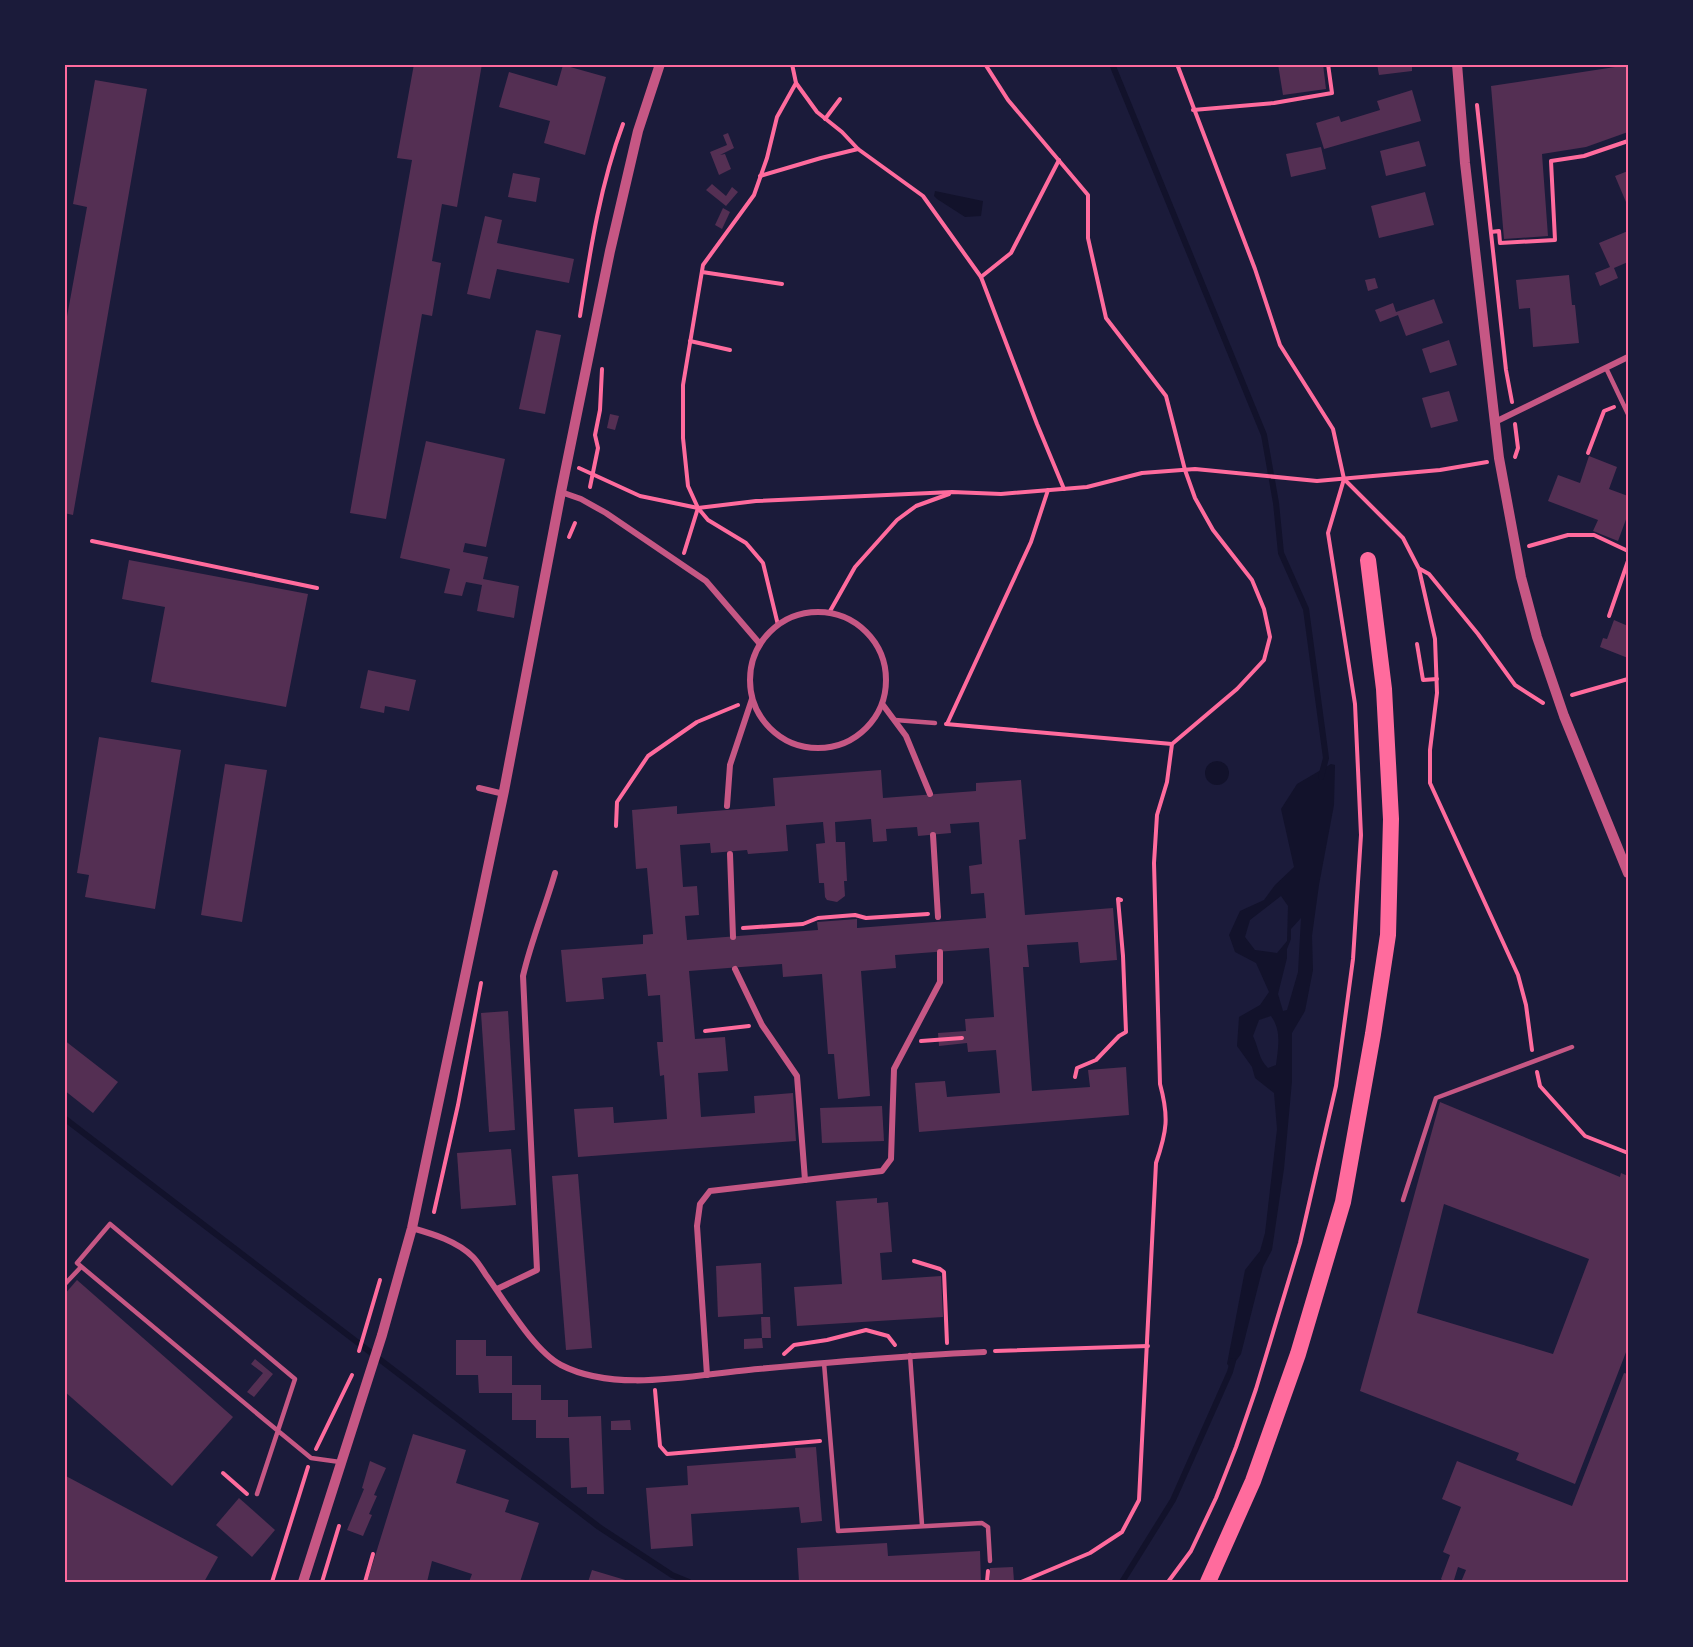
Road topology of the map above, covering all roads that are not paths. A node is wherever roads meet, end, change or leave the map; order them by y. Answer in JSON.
{"nodes":[{"id":1,"x":660,"y":64,"type":"edge"},
{"id":2,"x":1457,"y":64,"type":"edge"},
{"id":3,"x":1629,"y":357,"type":"edge"},
{"id":4,"x":1606,"y":368,"type":"junction"},
{"id":5,"x":1629,"y":414,"type":"edge"},
{"id":6,"x":1495,"y":422,"type":"junction"},
{"id":7,"x":561,"y":492,"type":"junction"},
{"id":8,"x":1368,"y":560,"type":"dead end"},
{"id":9,"x":760,"y":644,"type":"junction"},
{"id":10,"x":752,"y":698,"type":"junction"},
{"id":11,"x":883,"y":705,"type":"junction"},
{"id":12,"x":895,"y":720,"type":"junction"},
{"id":13,"x":935,"y":723,"type":"road end"},
{"id":14,"x":479,"y":788,"type":"dead end"},
{"id":15,"x":504,"y":794,"type":"junction"},
{"id":16,"x":930,"y":794,"type":"dead end"},
{"id":17,"x":726,"y":806,"type":"dead end"},
{"id":18,"x":933,"y":835,"type":"dead end"},
{"id":19,"x":730,"y":854,"type":"dead end"},
{"id":20,"x":555,"y":873,"type":"dead end"},
{"id":21,"x":1629,"y":873,"type":"edge"},
{"id":22,"x":938,"y":915,"type":"road end"},
{"id":23,"x":733,"y":937,"type":"dead end"},
{"id":24,"x":940,"y":952,"type":"dead end"},
{"id":25,"x":735,"y":969,"type":"dead end"},
{"id":26,"x":1572,"y":1047,"type":"dead end"},
{"id":27,"x":806,"y":1180,"type":"junction"},
{"id":28,"x":1403,"y":1200,"type":"dead end"},
{"id":29,"x":412,"y":1228,"type":"junction"},
{"id":30,"x":81,"y":1267,"type":"junction"},
{"id":31,"x":64,"y":1285,"type":"edge"},
{"id":32,"x":496,"y":1289,"type":"junction"},
{"id":33,"x":984,"y":1352,"type":"road end"},
{"id":34,"x":910,"y":1355,"type":"junction"},
{"id":35,"x":824,"y":1363,"type":"junction"},
{"id":36,"x":707,"y":1375,"type":"junction"},
{"id":37,"x":279,"y":1431,"type":"junction"},
{"id":38,"x":340,"y":1462,"type":"junction"},
{"id":39,"x":257,"y":1494,"type":"dead end"},
{"id":40,"x":922,"y":1525,"type":"junction"},
{"id":41,"x":990,"y":1562,"type":"dead end"},
{"id":42,"x":303,"y":1582,"type":"edge"},
{"id":43,"x":1208,"y":1582,"type":"edge"}],
"edges":[{"from":1,"to":7,"type":"street"},
{"from":2,"to":6,"type":"street"},
{"from":3,"to":4,"type":"street"},
{"from":4,"to":5,"type":"lane"},
{"from":4,"to":6,"type":"street"},
{"from":6,"to":21,"type":"street"},
{"from":7,"to":9,"type":"street"},
{"from":7,"to":15,"type":"street"},
{"from":8,"to":43,"type":"highway"},
{"from":9,"to":10,"type":"street"},
{"from":9,"to":11,"type":"street"},
{"from":10,"to":11,"type":"street"},
{"from":10,"to":17,"type":"street"},
{"from":11,"to":12,"type":"street"},
{"from":12,"to":13,"type":"lane"},
{"from":12,"to":16,"type":"street"},
{"from":14,"to":15,"type":"street"},
{"from":15,"to":29,"type":"street"},
{"from":18,"to":22,"type":"street"},
{"from":19,"to":23,"type":"street"},
{"from":20,"to":32,"type":"street"},
{"from":24,"to":27,"type":"street"},
{"from":25,"to":27,"type":"street"},
{"from":26,"to":28,"type":"lane"},
{"from":27,"to":36,"type":"street"},
{"from":29,"to":32,"type":"street"},
{"from":29,"to":38,"type":"street"},
{"from":30,"to":31,"type":"lane"},
{"from":30,"to":37,"type":"lane"},
{"from":30,"to":37,"type":"lane"},
{"from":32,"to":36,"type":"street"},
{"from":33,"to":34,"type":"street"},
{"from":34,"to":35,"type":"street"},
{"from":34,"to":40,"type":"lane"},
{"from":35,"to":36,"type":"street"},
{"from":35,"to":40,"type":"lane"},
{"from":37,"to":38,"type":"lane"},
{"from":37,"to":39,"type":"lane"},
{"from":38,"to":42,"type":"street"},
{"from":40,"to":41,"type":"lane"}]}
